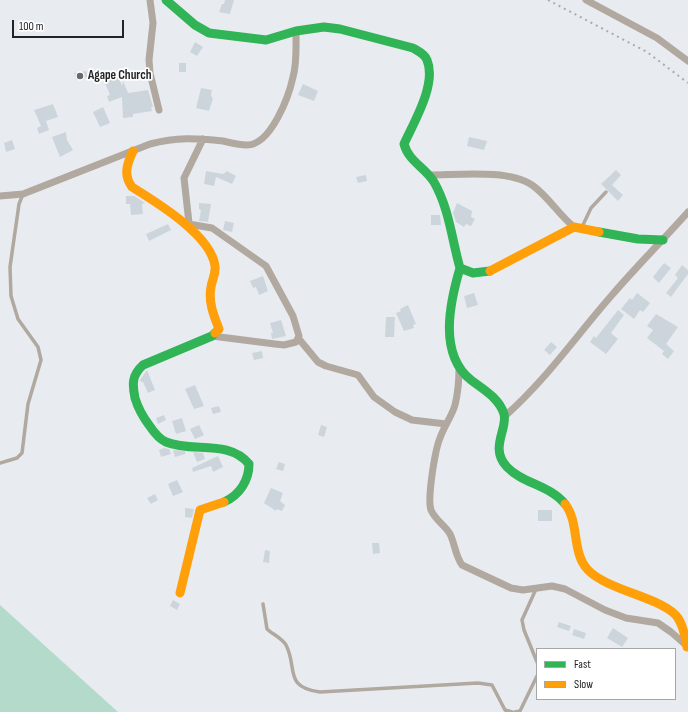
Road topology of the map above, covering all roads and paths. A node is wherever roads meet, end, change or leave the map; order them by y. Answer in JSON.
{"nodes":[{"id":1,"x":150,"y":0,"type":"edge"},
{"id":2,"x":166,"y":0,"type":"edge"},
{"id":3,"x":586,"y":0,"type":"edge"},
{"id":4,"x":296,"y":31,"type":"junction"},
{"id":5,"x":688,"y":61,"type":"edge"},
{"id":6,"x":159,"y":110,"type":"dead end"},
{"id":7,"x":204,"y":139,"type":"junction"},
{"id":8,"x":133,"y":151,"type":"junction"},
{"id":9,"x":429,"y":175,"type":"junction"},
{"id":10,"x":606,"y":192,"type":"dead end"},
{"id":11,"x":23,"y":194,"type":"junction"},
{"id":12,"x":0,"y":196,"type":"edge"},
{"id":13,"x":688,"y":212,"type":"edge"},
{"id":14,"x":186,"y":223,"type":"junction"},
{"id":15,"x":578,"y":227,"type":"junction"},
{"id":16,"x":663,"y":240,"type":"junction"},
{"id":17,"x":460,"y":268,"type":"junction"},
{"id":18,"x":212,"y":336,"type":"junction"},
{"id":19,"x":299,"y":339,"type":"junction"},
{"id":20,"x":459,"y":368,"type":"junction"},
{"id":21,"x":505,"y":416,"type":"junction"},
{"id":22,"x":446,"y":424,"type":"junction"},
{"id":23,"x":0,"y":463,"type":"edge"},
{"id":24,"x":537,"y":588,"type":"junction"},
{"id":25,"x":180,"y":593,"type":"dead end"},
{"id":26,"x":263,"y":604,"type":"dead end"},
{"id":27,"x":688,"y":647,"type":"edge"},
{"id":28,"x":536,"y":660,"type":"edge"},
{"id":29,"x":536,"y":678,"type":"edge"},
{"id":30,"x":512,"y":712,"type":"edge"},
{"id":31,"x":515,"y":712,"type":"edge"}],
"edges":[{"from":1,"to":6,"type":"street"},
{"from":2,"to":4,"type":"street"},
{"from":3,"to":5,"type":"street"},
{"from":4,"to":7,"type":"street"},
{"from":4,"to":9,"type":"street"},
{"from":7,"to":8,"type":"street"},
{"from":7,"to":14,"type":"street"},
{"from":8,"to":11,"type":"street"},
{"from":8,"to":14,"type":"street"},
{"from":9,"to":15,"type":"street"},
{"from":9,"to":17,"type":"street"},
{"from":10,"to":15,"type":"lane"},
{"from":11,"to":12,"type":"street"},
{"from":11,"to":23,"type":"lane"},
{"from":13,"to":16,"type":"street"},
{"from":14,"to":18,"type":"street"},
{"from":14,"to":19,"type":"street"},
{"from":15,"to":16,"type":"street"},
{"from":15,"to":17,"type":"street"},
{"from":16,"to":21,"type":"street"},
{"from":17,"to":20,"type":"street"},
{"from":18,"to":19,"type":"street"},
{"from":18,"to":25,"type":"street"},
{"from":19,"to":22,"type":"street"},
{"from":20,"to":21,"type":"street"},
{"from":20,"to":22,"type":"street"},
{"from":21,"to":27,"type":"street"},
{"from":22,"to":24,"type":"street"},
{"from":24,"to":27,"type":"street"},
{"from":24,"to":28,"type":"lane"},
{"from":26,"to":30,"type":"lane"},
{"from":29,"to":31,"type":"lane"}]}
